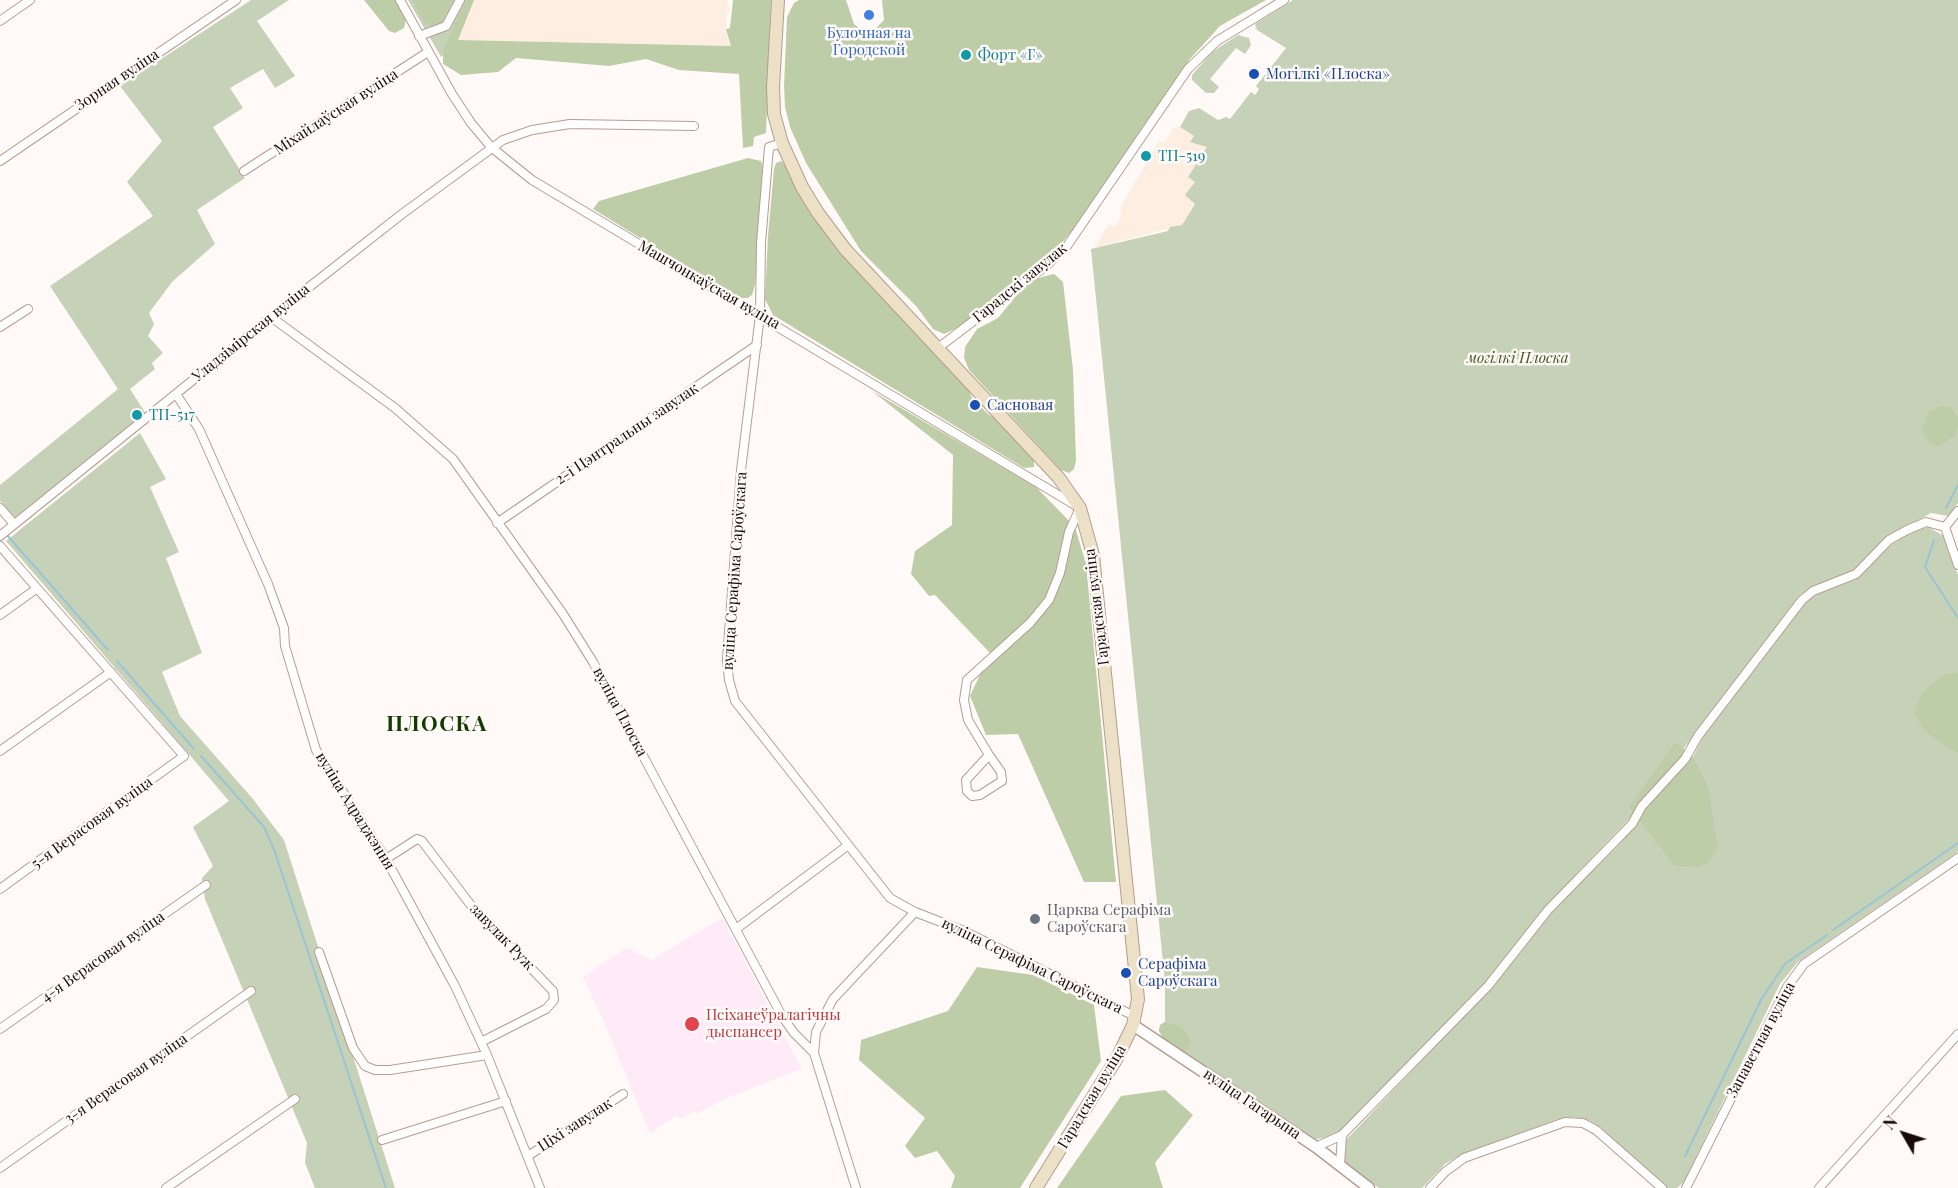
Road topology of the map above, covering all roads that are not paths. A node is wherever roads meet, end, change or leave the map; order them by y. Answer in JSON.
{"nodes":[{"id":1,"x":30,"y":0,"type":"edge"},
{"id":2,"x":400,"y":0,"type":"edge"},
{"id":3,"x":460,"y":0,"type":"edge"},
{"id":4,"x":778,"y":0,"type":"edge"},
{"id":5,"x":1284,"y":0,"type":"edge"},
{"id":6,"x":233,"y":1,"type":"edge"},
{"id":7,"x":0,"y":21,"type":"edge"},
{"id":8,"x":420,"y":36,"type":"junction"},
{"id":9,"x":428,"y":52,"type":"junction"},
{"id":10,"x":694,"y":126,"type":"dead end"},
{"id":11,"x":782,"y":143,"type":"junction"},
{"id":12,"x":491,"y":147,"type":"junction"},
{"id":13,"x":0,"y":161,"type":"edge"},
{"id":14,"x":244,"y":171,"type":"dead end"},
{"id":15,"x":28,"y":309,"type":"dead end"},
{"id":16,"x":760,"y":315,"type":"junction"},
{"id":17,"x":272,"y":317,"type":"junction"},
{"id":18,"x":0,"y":327,"type":"edge"},
{"id":19,"x":757,"y":345,"type":"junction"},
{"id":20,"x":938,"y":348,"type":"junction"},
{"id":21,"x":176,"y":394,"type":"junction"},
{"id":22,"x":0,"y":508,"type":"edge"},
{"id":23,"x":1080,"y":508,"type":"junction"},
{"id":24,"x":1958,"y":510,"type":"edge"},
{"id":25,"x":497,"y":523,"type":"junction"},
{"id":26,"x":13,"y":526,"type":"junction"},
{"id":27,"x":1945,"y":527,"type":"junction"},
{"id":28,"x":0,"y":536,"type":"edge"},
{"id":29,"x":0,"y":546,"type":"edge"},
{"id":30,"x":1958,"y":565,"type":"edge"},
{"id":31,"x":36,"y":589,"type":"junction"},
{"id":32,"x":0,"y":615,"type":"edge"},
{"id":33,"x":111,"y":672,"type":"junction"},
{"id":34,"x":0,"y":751,"type":"edge"},
{"id":35,"x":989,"y":755,"type":"junction"},
{"id":36,"x":847,"y":846,"type":"junction"},
{"id":37,"x":1958,"y":858,"type":"edge"},
{"id":38,"x":386,"y":860,"type":"junction"},
{"id":39,"x":206,"y":885,"type":"dead end"},
{"id":40,"x":0,"y":889,"type":"edge"},
{"id":41,"x":915,"y":912,"type":"junction"},
{"id":42,"x":736,"y":929,"type":"junction"},
{"id":43,"x":319,"y":952,"type":"dead end"},
{"id":44,"x":251,"y":991,"type":"dead end"},
{"id":45,"x":1134,"y":1021,"type":"junction"},
{"id":46,"x":0,"y":1029,"type":"edge"},
{"id":47,"x":1958,"y":1034,"type":"edge"},
{"id":48,"x":481,"y":1042,"type":"junction"},
{"id":49,"x":814,"y":1053,"type":"junction"},
{"id":50,"x":487,"y":1055,"type":"junction"},
{"id":51,"x":623,"y":1094,"type":"dead end"},
{"id":52,"x":295,"y":1099,"type":"dead end"},
{"id":53,"x":506,"y":1101,"type":"junction"},
{"id":54,"x":1342,"y":1135,"type":"junction"},
{"id":55,"x":381,"y":1140,"type":"dead end"},
{"id":56,"x":1316,"y":1147,"type":"junction"},
{"id":57,"x":528,"y":1156,"type":"junction"},
{"id":58,"x":1340,"y":1166,"type":"junction"},
{"id":59,"x":0,"y":1168,"type":"edge"},
{"id":60,"x":166,"y":1188,"type":"edge"},
{"id":61,"x":540,"y":1188,"type":"edge"},
{"id":62,"x":856,"y":1188,"type":"edge"},
{"id":63,"x":1036,"y":1188,"type":"edge"},
{"id":64,"x":1369,"y":1188,"type":"edge"},
{"id":65,"x":1430,"y":1188,"type":"edge"},
{"id":66,"x":1662,"y":1188,"type":"edge"},
{"id":67,"x":1686,"y":1188,"type":"edge"},
{"id":68,"x":1819,"y":1188,"type":"edge"}],
"edges":[{"from":1,"to":7,"type":"street"},
{"from":2,"to":8,"type":"street","name":"Машчонкаўская вуліца"},
{"from":3,"to":8,"type":"street"},
{"from":4,"to":11,"type":"main road","name":"Гарадская вуліца"},
{"from":5,"to":20,"type":"street","name":"Гарадскі завулак"},
{"from":6,"to":13,"type":"street","name":"Зорная вуліца"},
{"from":8,"to":9,"type":"street","name":"Машчонкаўская вуліца"},
{"from":9,"to":12,"type":"street","name":"Машчонкаўская вуліца"},
{"from":9,"to":14,"type":"street","name":"Міхайлаўская вуліца"},
{"from":10,"to":12,"type":"street","name":"Уладзімірская вуліца"},
{"from":11,"to":16,"type":"street","name":"вуліца Серафіма Сароўскага"},
{"from":11,"to":20,"type":"main road","name":"Гарадская вуліца"},
{"from":12,"to":16,"type":"street","name":"Машчонкаўская вуліца"},
{"from":12,"to":17,"type":"street","name":"Уладзімірская вуліца"},
{"from":15,"to":18,"type":"street"},
{"from":16,"to":19,"type":"street","name":"вуліца Серафіма Сароўскага"},
{"from":16,"to":23,"type":"street","name":"Машчонкаўская вуліца"},
{"from":17,"to":21,"type":"street","name":"Уладзімірская вуліца"},
{"from":17,"to":25,"type":"street","name":"вуліца Плоска"},
{"from":19,"to":25,"type":"street","name":"2-і Цэнтральны завулак"},
{"from":19,"to":36,"type":"street","name":"вуліца Серафіма Сароўскага"},
{"from":20,"to":23,"type":"main road","name":"Гарадская вуліца"},
{"from":21,"to":26,"type":"street","name":"Уладзімірская вуліца"},
{"from":21,"to":38,"type":"street","name":"вуліца Адраджэння"},
{"from":22,"to":26,"type":"street"},
{"from":23,"to":35,"type":"street"},
{"from":23,"to":45,"type":"main road","name":"Гарадская вуліца"},
{"from":24,"to":27,"type":"street"},
{"from":25,"to":42,"type":"street","name":"вуліца Плоска"},
{"from":26,"to":28,"type":"street","name":"Уладзімірская вуліца"},
{"from":27,"to":30,"type":"street"},
{"from":27,"to":54,"type":"street"},
{"from":29,"to":31,"type":"street"},
{"from":31,"to":32,"type":"street"},
{"from":31,"to":33,"type":"street"},
{"from":33,"to":34,"type":"street"},
{"from":33,"to":40,"type":"street","name":"5-я Верасовая вуліца"},
{"from":35,"to":35,"type":"street"},
{"from":36,"to":41,"type":"street","name":"вуліца Серафіма Сароўскага"},
{"from":36,"to":42,"type":"street"},
{"from":37,"to":67,"type":"street","name":"Запаветная вуліца"},
{"from":38,"to":48,"type":"street","name":"вуліца Адраджэння"},
{"from":38,"to":48,"type":"street","name":"завулак Руж"},
{"from":39,"to":46,"type":"street","name":"4-я Верасовая вуліца"},
{"from":41,"to":45,"type":"street","name":"вуліца Серафіма Сароўскага"},
{"from":41,"to":49,"type":"street"},
{"from":42,"to":49,"type":"street","name":"вуліца Плоска"},
{"from":43,"to":50,"type":"street"},
{"from":44,"to":59,"type":"street","name":"3-я Верасовая вуліца"},
{"from":45,"to":56,"type":"street","name":"вуліца Гагарына"},
{"from":45,"to":63,"type":"main road","name":"Гарадская вуліца"},
{"from":47,"to":68,"type":"street"},
{"from":48,"to":50,"type":"street","name":"вуліца Адраджэння"},
{"from":49,"to":62,"type":"street","name":"вуліца Плоска"},
{"from":50,"to":53,"type":"street","name":"вуліца Адраджэння"},
{"from":51,"to":57,"type":"street","name":"Ціхі завулак"},
{"from":52,"to":60,"type":"street"},
{"from":53,"to":55,"type":"street"},
{"from":53,"to":57,"type":"street","name":"вуліца Адраджэння"},
{"from":54,"to":56,"type":"street"},
{"from":54,"to":58,"type":"street"},
{"from":56,"to":58,"type":"street","name":"вуліца Гагарына"},
{"from":57,"to":61,"type":"street","name":"вуліца Адраджэння"},
{"from":58,"to":64,"type":"street","name":"вуліца Гагарына"},
{"from":65,"to":66,"type":"street"}]}
